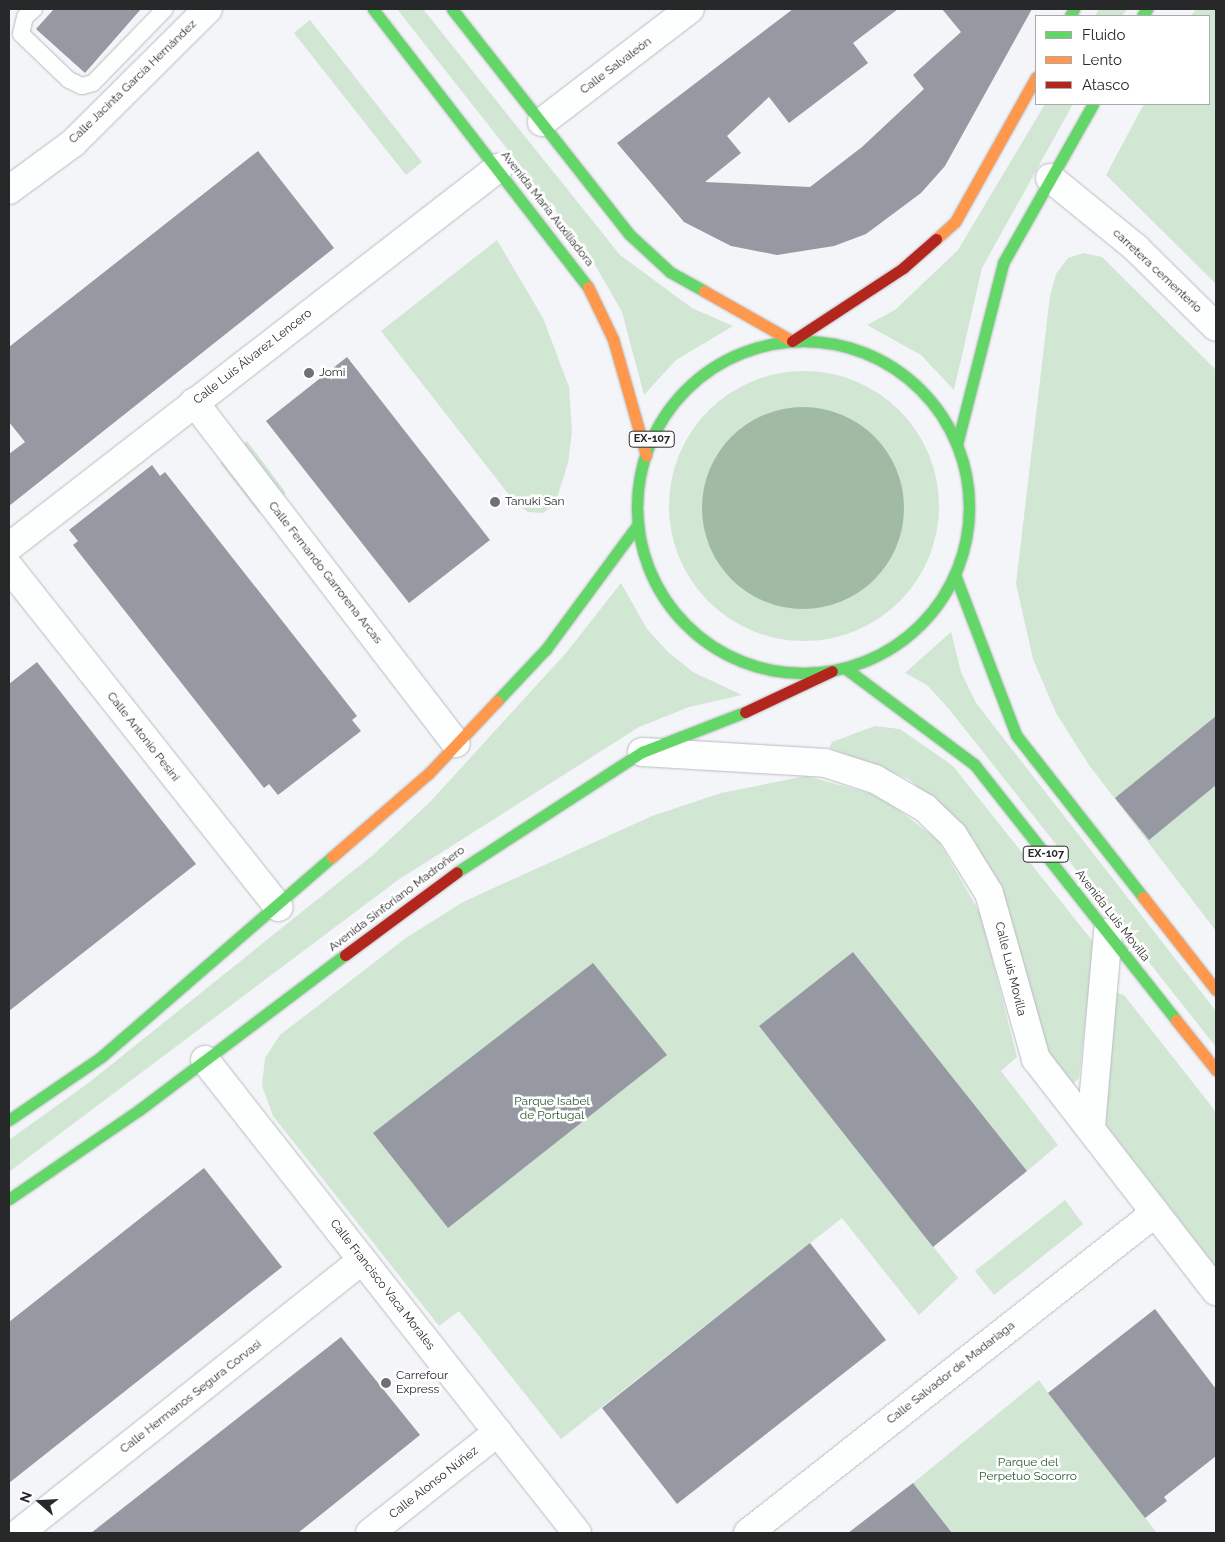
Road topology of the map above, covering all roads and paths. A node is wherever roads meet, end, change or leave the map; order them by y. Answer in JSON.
{"nodes":[{"id":1,"x":34,"y":9,"type":"edge"},
{"id":2,"x":165,"y":9,"type":"edge"},
{"id":3,"x":208,"y":9,"type":"edge"},
{"id":4,"x":373,"y":9,"type":"edge"},
{"id":5,"x":452,"y":9,"type":"edge"},
{"id":6,"x":690,"y":9,"type":"edge"},
{"id":7,"x":1035,"y":79,"type":"edge"},
{"id":8,"x":1091,"y":105,"type":"edge"},
{"id":9,"x":542,"y":122,"type":"junction"},
{"id":10,"x":498,"y":168,"type":"junction"},
{"id":11,"x":1050,"y":178,"type":"junction"},
{"id":12,"x":9,"y":190,"type":"edge"},
{"id":13,"x":1216,"y":327,"type":"edge"},
{"id":14,"x":792,"y":341,"type":"junction"},
{"id":15,"x":194,"y":402,"type":"junction"},
{"id":16,"x":958,"y":444,"type":"junction"},
{"id":17,"x":646,"y":454,"type":"junction"},
{"id":18,"x":638,"y":524,"type":"junction"},
{"id":19,"x":9,"y":547,"type":"edge"},
{"id":20,"x":9,"y":567,"type":"edge"},
{"id":21,"x":955,"y":576,"type":"junction"},
{"id":22,"x":845,"y":668,"type":"junction"},
{"id":23,"x":832,"y":672,"type":"junction"},
{"id":24,"x":456,"y":743,"type":"junction"},
{"id":25,"x":642,"y":752,"type":"junction"},
{"id":26,"x":278,"y":907,"type":"junction"},
{"id":27,"x":1108,"y":934,"type":"junction"},
{"id":28,"x":1216,"y":990,"type":"edge"},
{"id":29,"x":204,"y":1060,"type":"junction"},
{"id":30,"x":1216,"y":1070,"type":"edge"},
{"id":31,"x":9,"y":1120,"type":"edge"},
{"id":32,"x":1091,"y":1126,"type":"junction"},
{"id":33,"x":9,"y":1199,"type":"edge"},
{"id":34,"x":1155,"y":1213,"type":"junction"},
{"id":35,"x":362,"y":1260,"type":"junction"},
{"id":36,"x":1216,"y":1291,"type":"edge"},
{"id":37,"x":498,"y":1432,"type":"junction"},
{"id":38,"x":19,"y":1533,"type":"edge"},
{"id":39,"x":370,"y":1533,"type":"edge"},
{"id":40,"x":577,"y":1533,"type":"edge"},
{"id":41,"x":748,"y":1533,"type":"edge"}],
"edges":[{"from":1,"to":2,"type":"lane"},
{"from":3,"to":12,"type":"street","name":"Calle Jacinta García Hernández"},
{"from":4,"to":10,"type":"main road","name":"Avenida María Auxiliadora","number":"EX-107"},
{"from":5,"to":9,"type":"main road","number":"EX-107"},
{"from":6,"to":9,"type":"street","name":"Calle Salvaleón"},
{"from":7,"to":14,"type":"main road"},
{"from":8,"to":11,"type":"main road"},
{"from":9,"to":14,"type":"main road","number":"EX-107"},
{"from":10,"to":15,"type":"street","name":"Calle Luis Álvarez Lencero"},
{"from":10,"to":17,"type":"main road","name":"Avenida María Auxiliadora","number":"EX-107"},
{"from":11,"to":13,"type":"street","name":"carretera cementerio"},
{"from":11,"to":16,"type":"main road"},
{"from":14,"to":16,"type":"main road","number":"EX-107"},
{"from":14,"to":17,"type":"main road","number":"EX-107"},
{"from":15,"to":19,"type":"street","name":"Calle Luis Álvarez Lencero"},
{"from":15,"to":24,"type":"street","name":"Calle Fernando Garrorena Arcas"},
{"from":16,"to":21,"type":"main road","number":"EX-107"},
{"from":17,"to":18,"type":"main road","number":"EX-107"},
{"from":18,"to":23,"type":"main road","number":"EX-107"},
{"from":18,"to":24,"type":"main road"},
{"from":20,"to":26,"type":"street","name":"Calle Antonio Pesini"},
{"from":21,"to":22,"type":"main road","number":"EX-107"},
{"from":21,"to":28,"type":"main road"},
{"from":22,"to":23,"type":"main road","number":"EX-107"},
{"from":22,"to":27,"type":"main road","name":"Avenida Luis Movilla","number":"EX-107"},
{"from":23,"to":25,"type":"main road","name":"Avenida Sinforiano Madroñero"},
{"from":24,"to":26,"type":"main road"},
{"from":25,"to":29,"type":"main road","name":"Avenida Sinforiano Madroñero"},
{"from":25,"to":32,"type":"street","name":"Calle Luis Movilla"},
{"from":26,"to":31,"type":"main road"},
{"from":27,"to":30,"type":"main road","name":"Avenida Luis Movilla","number":"EX-107"},
{"from":27,"to":32,"type":"street"},
{"from":29,"to":33,"type":"main road","name":"Avenida Sinforiano Madroñero"},
{"from":29,"to":35,"type":"street","name":"Calle Francisco Vaca Morales"},
{"from":32,"to":34,"type":"street","name":"Calle Luis Movilla"},
{"from":34,"to":36,"type":"street","name":"Calle Luis Movilla"},
{"from":34,"to":41,"type":"street","name":"Calle Salvador de Madariaga"},
{"from":35,"to":37,"type":"street","name":"Calle Francisco Vaca Morales"},
{"from":35,"to":38,"type":"street","name":"Calle Hermanos Segura Corvasi"},
{"from":37,"to":39,"type":"street","name":"Calle Alonso Núñez"},
{"from":37,"to":40,"type":"street","name":"Calle Francisco Vaca Morales"}]}
